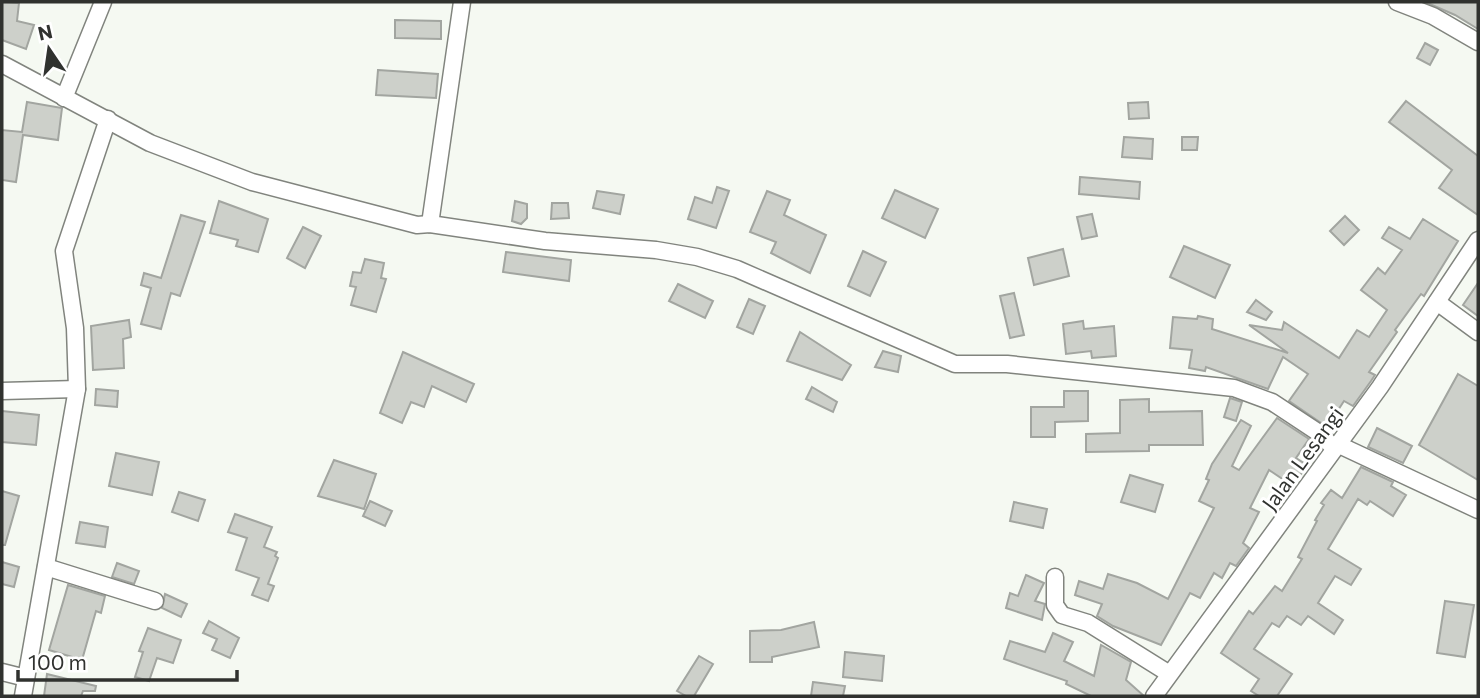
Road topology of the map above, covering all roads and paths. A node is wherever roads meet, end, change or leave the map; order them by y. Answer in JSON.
{"nodes":[{"id":1,"x":103,"y":2,"type":"edge"},
{"id":2,"x":462,"y":2,"type":"edge"},
{"id":3,"x":1397,"y":2,"type":"edge"},
{"id":4,"x":1478,"y":42,"type":"edge"},
{"id":5,"x":2,"y":64,"type":"edge"},
{"id":6,"x":64,"y":97,"type":"junction"},
{"id":7,"x":108,"y":119,"type":"junction"},
{"id":8,"x":430,"y":224,"type":"junction"},
{"id":9,"x":1478,"y":240,"type":"edge"},
{"id":10,"x":1437,"y":302,"type":"junction"},
{"id":11,"x":1478,"y":332,"type":"edge"},
{"id":12,"x":77,"y":389,"type":"junction"},
{"id":13,"x":2,"y":391,"type":"edge"},
{"id":14,"x":1336,"y":446,"type":"junction"},
{"id":15,"x":1478,"y":510,"type":"edge"},
{"id":16,"x":46,"y":567,"type":"junction"},
{"id":17,"x":1055,"y":577,"type":"dead end"},
{"id":18,"x":155,"y":601,"type":"dead end"},
{"id":19,"x":2,"y":672,"type":"edge"},
{"id":20,"x":1168,"y":673,"type":"junction"},
{"id":21,"x":26,"y":678,"type":"junction"},
{"id":22,"x":23,"y":696,"type":"edge"},
{"id":23,"x":1154,"y":696,"type":"edge"}],
"edges":[{"from":1,"to":6,"type":"street"},
{"from":2,"to":8,"type":"street"},
{"from":3,"to":4,"type":"street"},
{"from":5,"to":6,"type":"street"},
{"from":6,"to":7,"type":"street"},
{"from":7,"to":8,"type":"street"},
{"from":7,"to":12,"type":"street"},
{"from":8,"to":14,"type":"street"},
{"from":9,"to":10,"type":"street","name":"Jalan Lesangi"},
{"from":10,"to":11,"type":"street"},
{"from":10,"to":14,"type":"street","name":"Jalan Lesangi"},
{"from":12,"to":13,"type":"street"},
{"from":12,"to":16,"type":"street"},
{"from":14,"to":15,"type":"street"},
{"from":14,"to":20,"type":"street","name":"Jalan Lesangi"},
{"from":16,"to":18,"type":"street"},
{"from":16,"to":21,"type":"street"},
{"from":17,"to":20,"type":"street"},
{"from":19,"to":21,"type":"street"},
{"from":20,"to":23,"type":"street","name":"Jalan Lesangi"},
{"from":21,"to":22,"type":"street"}]}
